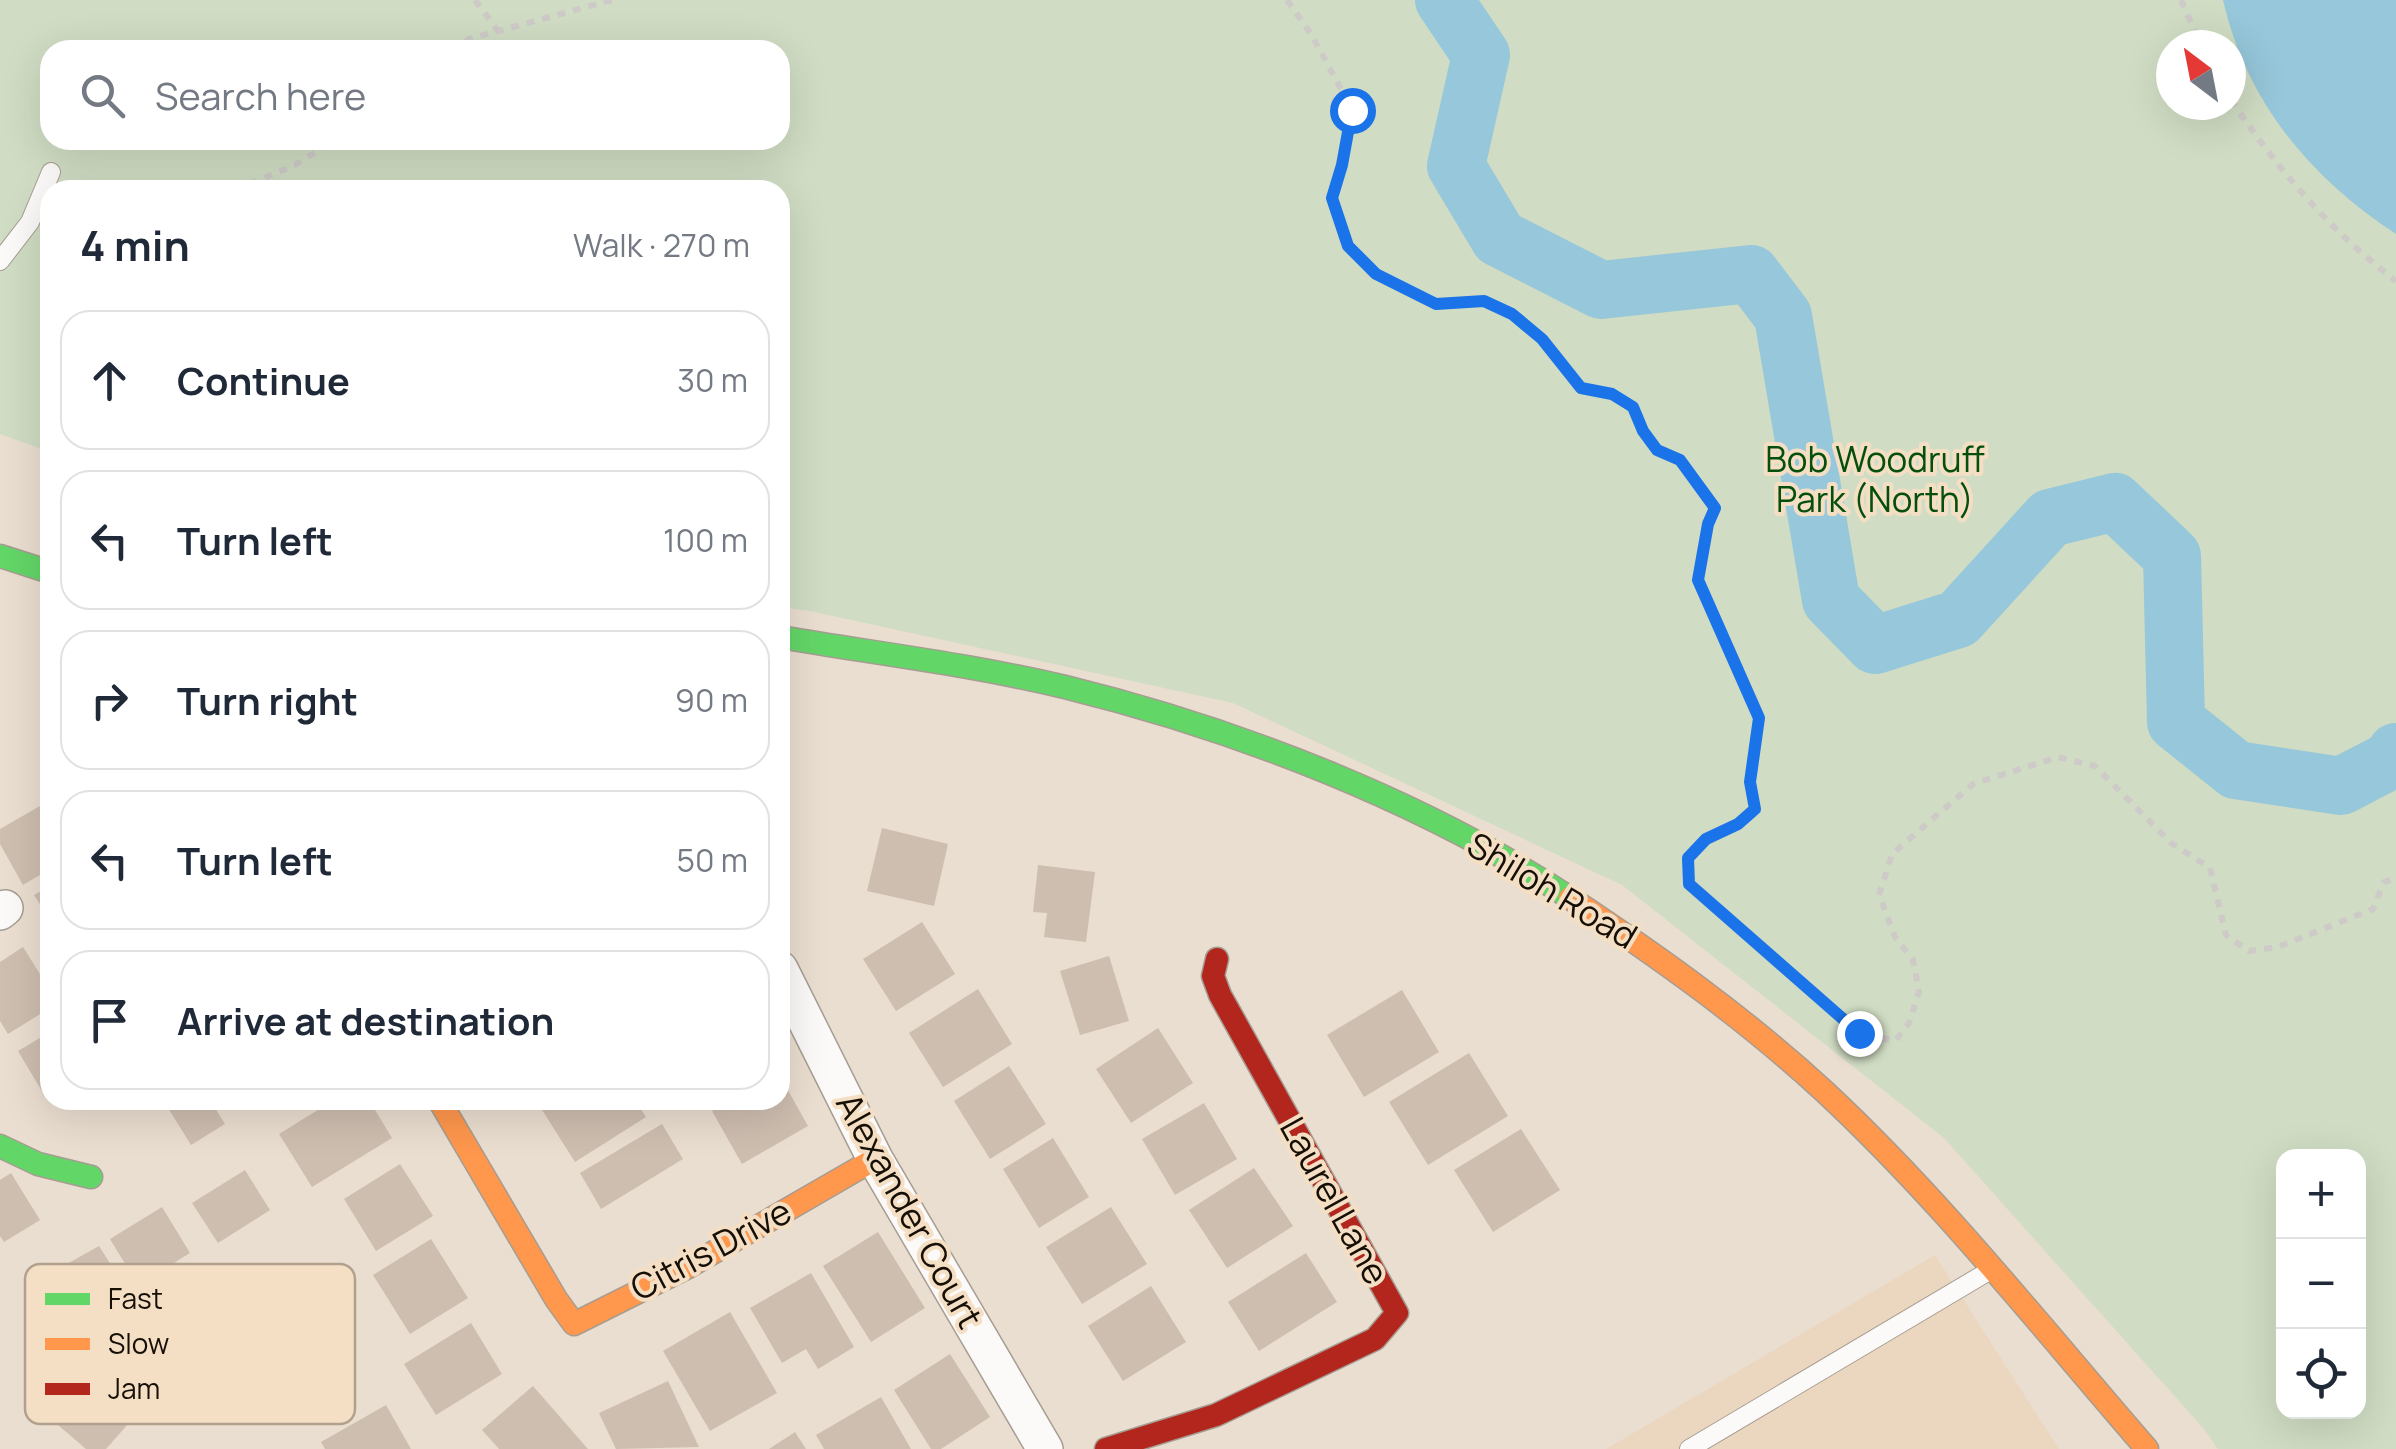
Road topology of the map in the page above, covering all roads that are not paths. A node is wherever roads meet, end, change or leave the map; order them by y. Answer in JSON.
{"nodes":[{"id":1,"x":50,"y":172,"type":"dead end"},
{"id":2,"x":47,"y":180,"type":"edge"},
{"id":3,"x":40,"y":197,"type":"edge"},
{"id":4,"x":0,"y":260,"type":"edge"},
{"id":5,"x":0,"y":556,"type":"edge"},
{"id":6,"x":40,"y":569,"type":"edge"},
{"id":7,"x":790,"y":639,"type":"edge"},
{"id":8,"x":1216,"y":960,"type":"dead end"},
{"id":9,"x":790,"y":988,"type":"edge"},
{"id":10,"x":445,"y":1110,"type":"edge"},
{"id":11,"x":0,"y":1146,"type":"edge"},
{"id":12,"x":875,"y":1159,"type":"junction"},
{"id":13,"x":90,"y":1176,"type":"dead end"},
{"id":14,"x":1993,"y":1268,"type":"junction"},
{"id":15,"x":1045,"y":1449,"type":"edge"},
{"id":16,"x":1106,"y":1449,"type":"edge"},
{"id":17,"x":1689,"y":1449,"type":"edge"},
{"id":18,"x":2148,"y":1449,"type":"edge"}],
"edges":[{"from":1,"to":2,"type":"lane"},
{"from":3,"to":4,"type":"lane"},
{"from":5,"to":6,"type":"main road"},
{"from":7,"to":14,"type":"main road","name":"Shiloh Road"},
{"from":8,"to":16,"type":"main road","name":"Laurel Lane"},
{"from":9,"to":12,"type":"street","name":"Alexander Court"},
{"from":10,"to":12,"type":"main road","name":"Citris Drive"},
{"from":11,"to":13,"type":"main road"},
{"from":12,"to":15,"type":"street","name":"Alexander Court"},
{"from":14,"to":17,"type":"lane"},
{"from":14,"to":18,"type":"main road","name":"Shiloh Road"}]}
